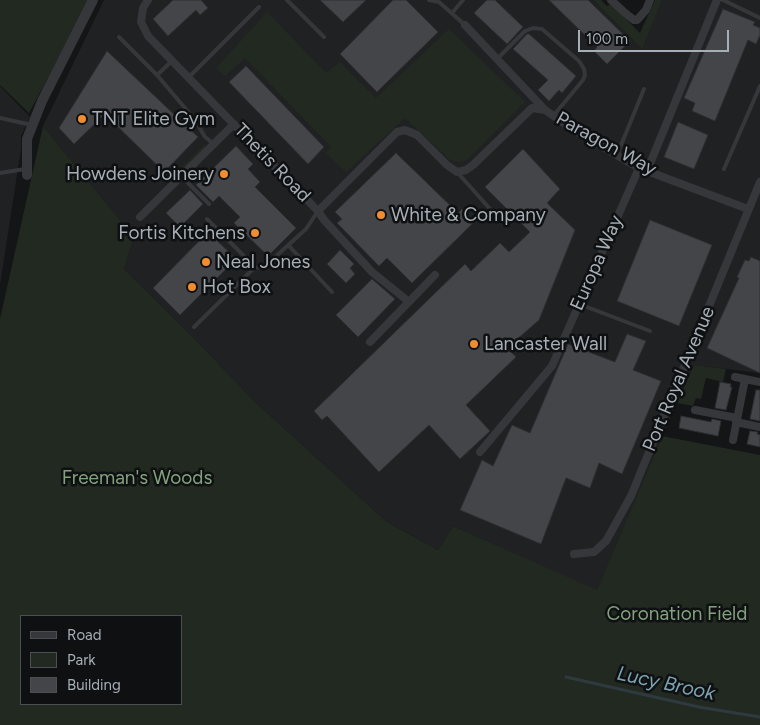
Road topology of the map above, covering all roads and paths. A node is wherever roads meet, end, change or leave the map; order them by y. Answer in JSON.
{"nodes":[{"id":1,"x":93,"y":0,"type":"edge"},
{"id":2,"x":148,"y":0,"type":"edge"},
{"id":3,"x":287,"y":0,"type":"edge"},
{"id":4,"x":429,"y":0,"type":"edge"},
{"id":5,"x":463,"y":0,"type":"edge"},
{"id":6,"x":612,"y":0,"type":"edge"},
{"id":7,"x":650,"y":0,"type":"edge"},
{"id":8,"x":717,"y":0,"type":"edge"},
{"id":9,"x":723,"y":0,"type":"edge"},
{"id":10,"x":259,"y":7,"type":"dead end"},
{"id":11,"x":452,"y":13,"type":"junction"},
{"id":12,"x":760,"y":18,"type":"edge"},
{"id":13,"x":465,"y":25,"type":"joint"},
{"id":14,"x":119,"y":37,"type":"dead end"},
{"id":15,"x":324,"y":37,"type":"dead end"},
{"id":16,"x":497,"y":59,"type":"junction"},
{"id":17,"x":172,"y":61,"type":"junction"},
{"id":18,"x":157,"y":74,"type":"junction"},
{"id":19,"x":189,"y":77,"type":"junction"},
{"id":20,"x":760,"y":86,"type":"edge"},
{"id":21,"x":644,"y":89,"type":"dead end"},
{"id":22,"x":545,"y":110,"type":"junction"},
{"id":23,"x":554,"y":116,"type":"junction"},
{"id":24,"x":0,"y":118,"type":"edge"},
{"id":25,"x":234,"y":124,"type":"junction"},
{"id":26,"x":33,"y":126,"type":"junction"},
{"id":27,"x":214,"y":145,"type":"junction"},
{"id":28,"x":616,"y":155,"type":"junction"},
{"id":29,"x":643,"y":169,"type":"junction"},
{"id":30,"x":724,"y":170,"type":"dead end"},
{"id":31,"x":27,"y":172,"type":"joint"},
{"id":32,"x":457,"y":172,"type":"junction"},
{"id":33,"x":0,"y":173,"type":"edge"},
{"id":34,"x":181,"y":176,"type":"junction"},
{"id":35,"x":760,"y":182,"type":"edge"},
{"id":36,"x":210,"y":204,"type":"dead end"},
{"id":37,"x":748,"y":209,"type":"junction"},
{"id":38,"x":318,"y":211,"type":"junction"},
{"id":39,"x":140,"y":217,"type":"dead end"},
{"id":40,"x":207,"y":219,"type":"dead end"},
{"id":41,"x":499,"y":220,"type":"dead end"},
{"id":42,"x":289,"y":246,"type":"junction"},
{"id":43,"x":255,"y":267,"type":"junction"},
{"id":44,"x":435,"y":275,"type":"dead end"},
{"id":45,"x":332,"y":292,"type":"dead end"},
{"id":46,"x":408,"y":301,"type":"junction"},
{"id":47,"x":579,"y":304,"type":"junction"},
{"id":48,"x":194,"y":327,"type":"dead end"},
{"id":49,"x":650,"y":331,"type":"dead end"},
{"id":50,"x":370,"y":342,"type":"dead end"},
{"id":51,"x":735,"y":377,"type":"dead end"},
{"id":52,"x":745,"y":379,"type":"junction"},
{"id":53,"x":760,"y":382,"type":"edge"},
{"id":54,"x":695,"y":410,"type":"dead end"},
{"id":55,"x":737,"y":420,"type":"junction"},
{"id":56,"x":760,"y":427,"type":"edge"},
{"id":57,"x":733,"y":440,"type":"dead end"},
{"id":58,"x":480,"y":452,"type":"dead end"},
{"id":59,"x":574,"y":554,"type":"dead end"}],
"edges":[{"from":1,"to":26,"type":"street"},
{"from":2,"to":17,"type":"street","name":"Thetis Road"},
{"from":3,"to":15,"type":"lane"},
{"from":4,"to":11,"type":"lane"},
{"from":5,"to":11,"type":"lane"},
{"from":6,"to":7,"type":"street"},
{"from":8,"to":29,"type":"street","name":"Europa Way"},
{"from":9,"to":12,"type":"lane"},
{"from":10,"to":19,"type":"lane"},
{"from":11,"to":13,"type":"lane"},
{"from":13,"to":16,"type":"street","name":"Paragon Way"},
{"from":14,"to":18,"type":"lane"},
{"from":16,"to":22,"type":"street","name":"Paragon Way"},
{"from":16,"to":23,"type":"lane"},
{"from":17,"to":18,"type":"lane"},
{"from":17,"to":19,"type":"street","name":"Thetis Road"},
{"from":18,"to":27,"type":"lane"},
{"from":19,"to":25,"type":"street","name":"Thetis Road"},
{"from":20,"to":30,"type":"lane"},
{"from":21,"to":28,"type":"lane"},
{"from":22,"to":23,"type":"street","name":"Paragon Way"},
{"from":22,"to":32,"type":"street"},
{"from":23,"to":28,"type":"street","name":"Paragon Way"},
{"from":24,"to":26,"type":"lane"},
{"from":25,"to":27,"type":"street"},
{"from":25,"to":38,"type":"street","name":"Thetis Road"},
{"from":26,"to":31,"type":"street"},
{"from":27,"to":34,"type":"street"},
{"from":28,"to":29,"type":"street","name":"Paragon Way"},
{"from":29,"to":37,"type":"street","name":"Paragon Way"},
{"from":29,"to":47,"type":"street","name":"Europa Way"},
{"from":31,"to":33,"type":"lane"},
{"from":32,"to":38,"type":"street"},
{"from":32,"to":41,"type":"lane"},
{"from":34,"to":36,"type":"lane"},
{"from":34,"to":39,"type":"street"},
{"from":35,"to":37,"type":"street","name":"Port Royal Avenue"},
{"from":37,"to":59,"type":"street","name":"Port Royal Avenue"},
{"from":38,"to":42,"type":"lane"},
{"from":38,"to":46,"type":"street","name":"Thetis Road"},
{"from":40,"to":43,"type":"lane"},
{"from":42,"to":43,"type":"lane"},
{"from":42,"to":45,"type":"lane"},
{"from":43,"to":48,"type":"lane"},
{"from":44,"to":46,"type":"street"},
{"from":46,"to":50,"type":"street"},
{"from":47,"to":49,"type":"lane"},
{"from":47,"to":58,"type":"street","name":"Europa Way"},
{"from":51,"to":52,"type":"street"},
{"from":52,"to":53,"type":"street"},
{"from":52,"to":55,"type":"street"},
{"from":54,"to":55,"type":"street"},
{"from":55,"to":56,"type":"street"},
{"from":55,"to":57,"type":"street"}]}
